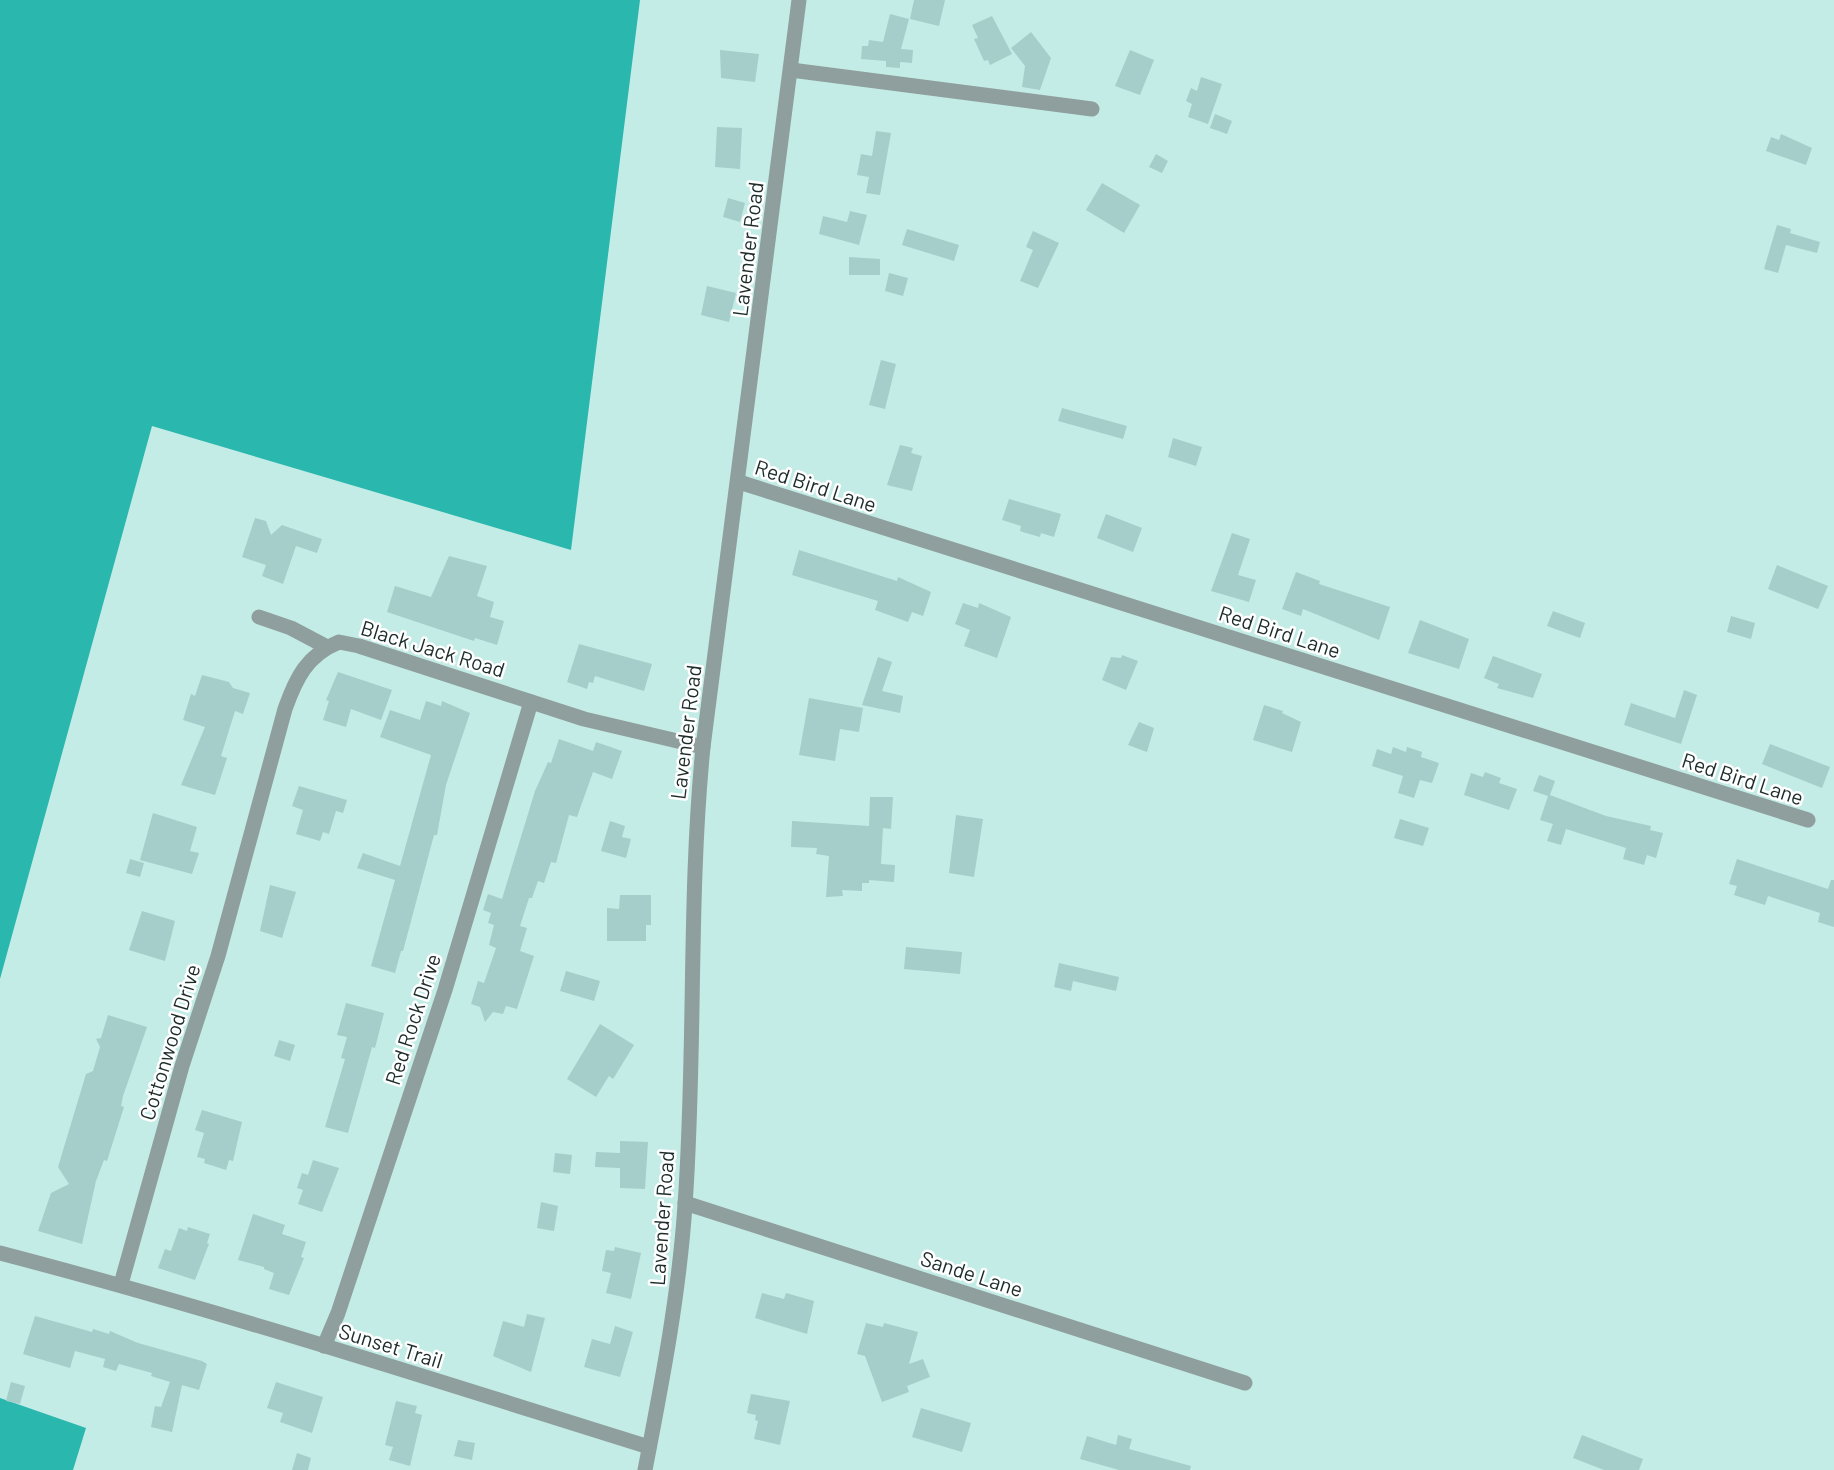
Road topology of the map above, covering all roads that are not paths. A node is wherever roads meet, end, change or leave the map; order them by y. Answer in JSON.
{"nodes":[{"id":1,"x":799,"y":0,"type":"edge"},
{"id":2,"x":791,"y":70,"type":"junction"},
{"id":3,"x":1092,"y":109,"type":"dead end"},
{"id":4,"x":739,"y":483,"type":"junction"},
{"id":5,"x":259,"y":617,"type":"dead end"},
{"id":6,"x":327,"y":647,"type":"junction"},
{"id":7,"x":531,"y":702,"type":"junction"},
{"id":8,"x":703,"y":747,"type":"junction"},
{"id":9,"x":1808,"y":820,"type":"dead end"},
{"id":10,"x":685,"y":1203,"type":"junction"},
{"id":11,"x":0,"y":1253,"type":"edge"},
{"id":12,"x":121,"y":1284,"type":"junction"},
{"id":13,"x":324,"y":1346,"type":"junction"},
{"id":14,"x":1245,"y":1383,"type":"dead end"},
{"id":15,"x":649,"y":1447,"type":"junction"},
{"id":16,"x":645,"y":1470,"type":"edge"}],
"edges":[{"from":1,"to":2,"type":"street","name":"Lavender Road"},
{"from":2,"to":3,"type":"street"},
{"from":2,"to":4,"type":"street","name":"Lavender Road"},
{"from":4,"to":8,"type":"street","name":"Lavender Road"},
{"from":4,"to":9,"type":"street","name":"Red Bird Lane"},
{"from":5,"to":6,"type":"street"},
{"from":6,"to":7,"type":"street","name":"Black Jack Road"},
{"from":6,"to":12,"type":"street","name":"Cottonwood Drive"},
{"from":7,"to":8,"type":"street","name":"Black Jack Road"},
{"from":7,"to":13,"type":"street","name":"Red Rock Drive"},
{"from":8,"to":10,"type":"street","name":"Lavender Road"},
{"from":10,"to":14,"type":"street","name":"Sande Lane"},
{"from":10,"to":15,"type":"street","name":"Lavender Road"},
{"from":11,"to":12,"type":"street","name":"Sunset Trail"},
{"from":12,"to":13,"type":"street","name":"Sunset Trail"},
{"from":13,"to":15,"type":"street","name":"Sunset Trail"},
{"from":15,"to":16,"type":"street","name":"Lavender Road"}]}
